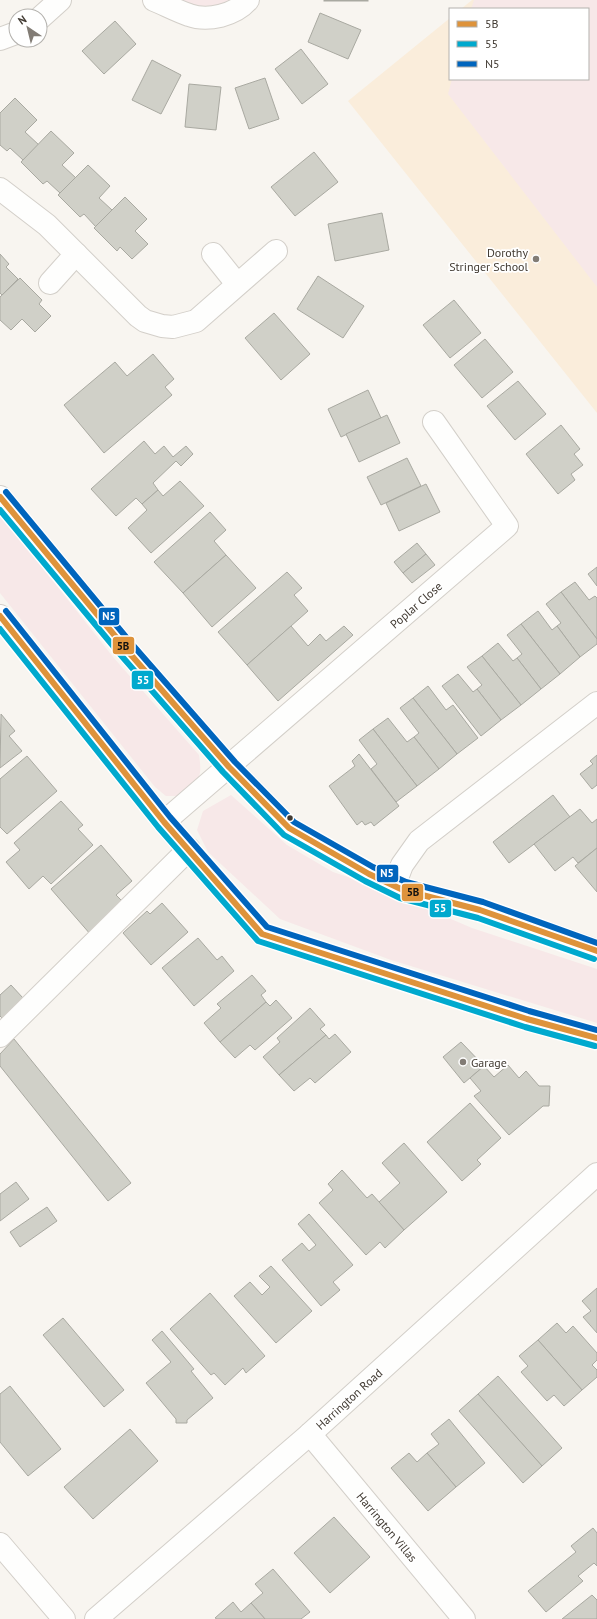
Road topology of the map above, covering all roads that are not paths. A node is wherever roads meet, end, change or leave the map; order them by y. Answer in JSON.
{"nodes":[{"id":1,"x":60,"y":0,"type":"edge"},
{"id":2,"x":154,"y":0,"type":"edge"},
{"id":3,"x":248,"y":0,"type":"edge"},
{"id":4,"x":48,"y":11,"type":"edge"},
{"id":5,"x":0,"y":188,"type":"edge"},
{"id":6,"x":276,"y":251,"type":"dead end"},
{"id":7,"x":76,"y":254,"type":"junction"},
{"id":8,"x":213,"y":254,"type":"dead end"},
{"id":9,"x":50,"y":283,"type":"dead end"},
{"id":10,"x":237,"y":284,"type":"junction"},
{"id":11,"x":434,"y":422,"type":"dead end"},
{"id":12,"x":0,"y":497,"type":"edge"},
{"id":13,"x":0,"y":616,"type":"edge"},
{"id":14,"x":597,"y":703,"type":"edge"},
{"id":15,"x":229,"y":767,"type":"junction"},
{"id":16,"x":164,"y":822,"type":"junction"},
{"id":17,"x":188,"y":849,"type":"junction"},
{"id":18,"x":394,"y":886,"type":"junction"},
{"id":19,"x":597,"y":951,"type":"edge"},
{"id":20,"x":0,"y":1036,"type":"edge"},
{"id":21,"x":597,"y":1038,"type":"edge"},
{"id":22,"x":597,"y":1174,"type":"edge"},
{"id":23,"x":310,"y":1434,"type":"junction"},
{"id":24,"x":0,"y":1544,"type":"edge"},
{"id":25,"x":64,"y":1619,"type":"edge"},
{"id":26,"x":96,"y":1619,"type":"edge"},
{"id":27,"x":464,"y":1619,"type":"edge"}],
"edges":[{"from":1,"to":4,"type":"street"},
{"from":2,"to":3,"type":"street"},
{"from":5,"to":7,"type":"street"},
{"from":6,"to":10,"type":"street"},
{"from":7,"to":9,"type":"street"},
{"from":7,"to":10,"type":"street"},
{"from":8,"to":10,"type":"street"},
{"from":11,"to":15,"type":"street","name":"Poplar Close"},
{"from":12,"to":15,"type":"street"},
{"from":13,"to":16,"type":"street"},
{"from":14,"to":18,"type":"street"},
{"from":15,"to":16,"type":"street"},
{"from":15,"to":18,"type":"street"},
{"from":16,"to":17,"type":"street"},
{"from":17,"to":20,"type":"street"},
{"from":17,"to":21,"type":"street"},
{"from":18,"to":19,"type":"street"},
{"from":22,"to":23,"type":"street","name":"Harrington Road"},
{"from":23,"to":26,"type":"street","name":"Harrington Road"},
{"from":23,"to":27,"type":"street","name":"Harrington Villas"},
{"from":24,"to":25,"type":"street"}]}
